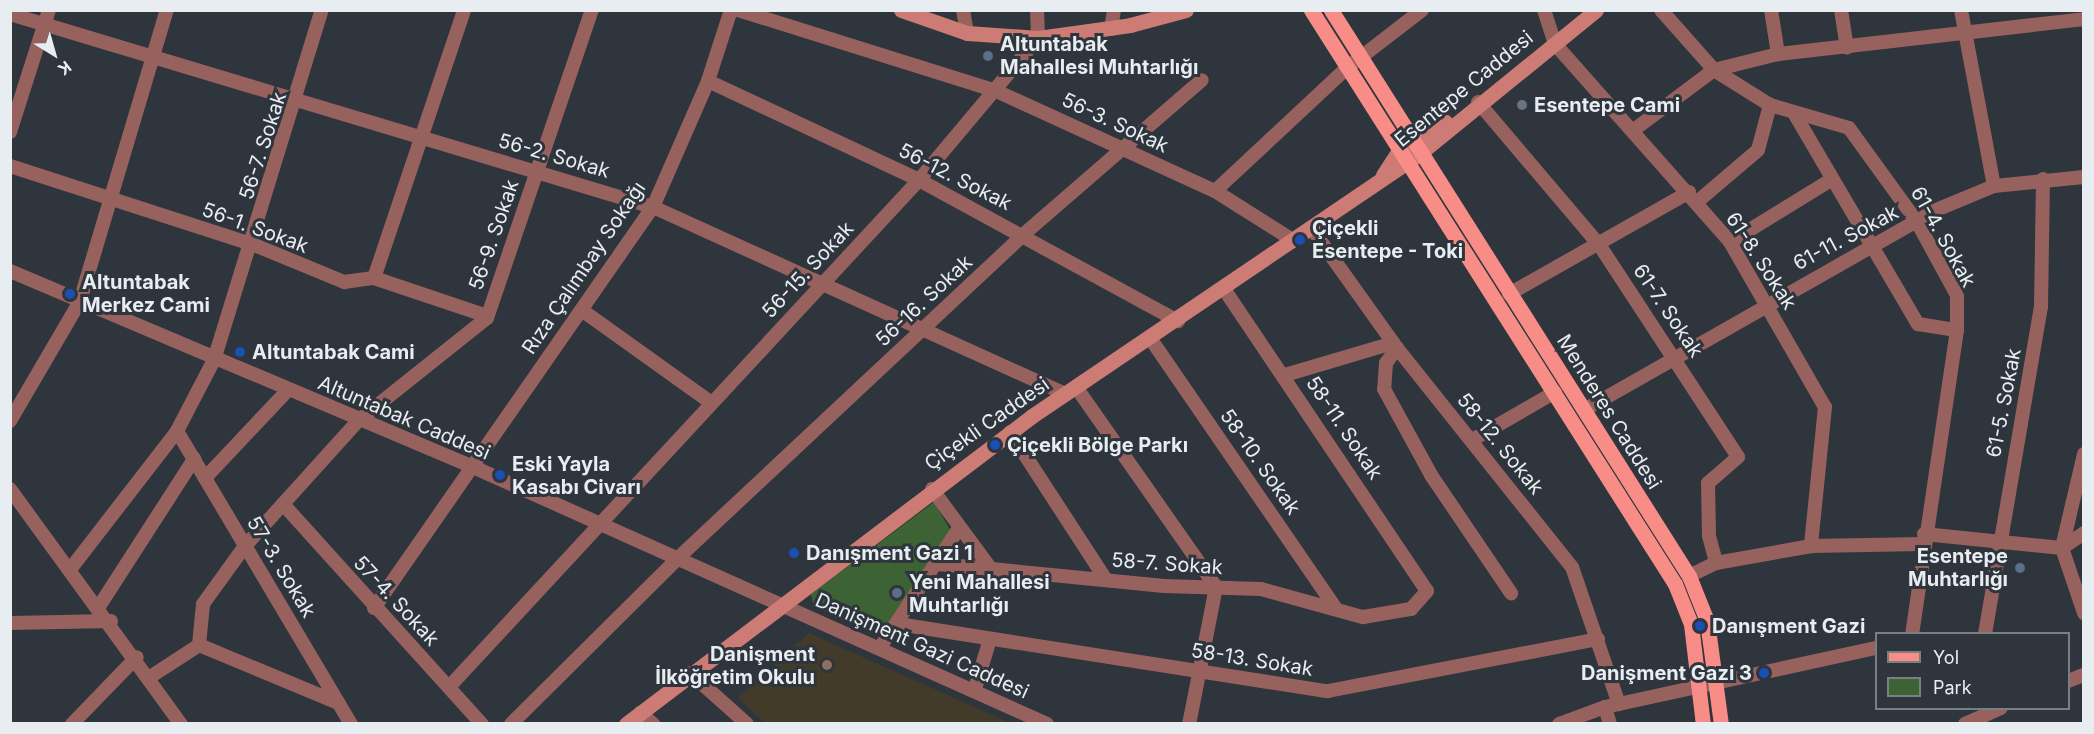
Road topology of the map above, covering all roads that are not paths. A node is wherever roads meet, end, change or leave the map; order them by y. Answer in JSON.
{"nodes":[{"id":1,"x":167,"y":10,"type":"edge"},
{"id":2,"x":322,"y":10,"type":"edge"},
{"id":3,"x":464,"y":10,"type":"edge"},
{"id":4,"x":592,"y":10,"type":"edge"},
{"id":5,"x":731,"y":10,"type":"edge"},
{"id":6,"x":738,"y":10,"type":"edge"},
{"id":7,"x":900,"y":10,"type":"edge"},
{"id":8,"x":963,"y":10,"type":"edge"},
{"id":9,"x":1037,"y":10,"type":"edge"},
{"id":10,"x":1113,"y":10,"type":"edge"},
{"id":11,"x":1186,"y":10,"type":"edge"},
{"id":12,"x":1311,"y":10,"type":"edge"},
{"id":13,"x":1331,"y":10,"type":"edge"},
{"id":14,"x":1422,"y":10,"type":"edge"},
{"id":15,"x":1544,"y":10,"type":"edge"},
{"id":16,"x":1596,"y":10,"type":"edge"},
{"id":17,"x":1661,"y":10,"type":"edge"},
{"id":18,"x":1771,"y":10,"type":"edge"},
{"id":19,"x":1840,"y":10,"type":"edge"},
{"id":20,"x":1961,"y":10,"type":"edge"},
{"id":21,"x":10,"y":14,"type":"edge"},
{"id":22,"x":48,"y":17,"type":"edge"},
{"id":23,"x":2084,"y":19,"type":"edge"},
{"id":24,"x":1111,"y":28,"type":"junction"},
{"id":25,"x":1967,"y":30,"type":"junction"},
{"id":26,"x":967,"y":33,"type":"junction"},
{"id":27,"x":1038,"y":38,"type":"junction"},
{"id":28,"x":1555,"y":44,"type":"junction"},
{"id":29,"x":1847,"y":48,"type":"junction"},
{"id":30,"x":154,"y":54,"type":"junction"},
{"id":31,"x":1778,"y":54,"type":"junction"},
{"id":32,"x":1353,"y":64,"type":"junction"},
{"id":33,"x":1714,"y":70,"type":"junction"},
{"id":34,"x":1203,"y":80,"type":"dead end"},
{"id":35,"x":708,"y":81,"type":"junction"},
{"id":36,"x":994,"y":90,"type":"junction"},
{"id":37,"x":299,"y":100,"type":"junction"},
{"id":38,"x":1478,"y":102,"type":"junction"},
{"id":39,"x":1770,"y":105,"type":"junction"},
{"id":40,"x":1794,"y":112,"type":"junction"},
{"id":41,"x":1635,"y":129,"type":"junction"},
{"id":42,"x":10,"y":132,"type":"edge"},
{"id":43,"x":420,"y":139,"type":"junction"},
{"id":44,"x":1128,"y":149,"type":"junction"},
{"id":45,"x":1409,"y":152,"type":"junction"},
{"id":46,"x":10,"y":166,"type":"edge"},
{"id":47,"x":536,"y":171,"type":"junction"},
{"id":48,"x":1383,"y":175,"type":"joint"},
{"id":49,"x":2084,"y":177,"type":"edge"},
{"id":50,"x":2043,"y":179,"type":"junction"},
{"id":51,"x":919,"y":180,"type":"junction"},
{"id":52,"x":1829,"y":181,"type":"junction"},
{"id":53,"x":1994,"y":186,"type":"junction"},
{"id":54,"x":1215,"y":191,"type":"junction"},
{"id":55,"x":1693,"y":197,"type":"junction"},
{"id":56,"x":109,"y":200,"type":"junction"},
{"id":57,"x":653,"y":207,"type":"junction"},
{"id":58,"x":1917,"y":222,"type":"junction"},
{"id":59,"x":1312,"y":229,"type":"junction"},
{"id":60,"x":1024,"y":234,"type":"junction"},
{"id":61,"x":1294,"y":241,"type":"junction"},
{"id":62,"x":1730,"y":242,"type":"junction"},
{"id":63,"x":252,"y":244,"type":"junction"},
{"id":64,"x":1600,"y":246,"type":"junction"},
{"id":65,"x":1873,"y":249,"type":"junction"},
{"id":66,"x":10,"y":271,"type":"edge"},
{"id":67,"x":374,"y":278,"type":"junction"},
{"id":68,"x":824,"y":282,"type":"junction"},
{"id":69,"x":1224,"y":289,"type":"junction"},
{"id":70,"x":1509,"y":294,"type":"junction"},
{"id":71,"x":80,"y":302,"type":"junction"},
{"id":72,"x":1767,"y":304,"type":"junction"},
{"id":73,"x":583,"y":310,"type":"junction"},
{"id":74,"x":487,"y":316,"type":"junction"},
{"id":75,"x":1178,"y":321,"type":"junction"},
{"id":76,"x":922,"y":330,"type":"junction"},
{"id":77,"x":1957,"y":330,"type":"junction"},
{"id":78,"x":1150,"y":339,"type":"junction"},
{"id":79,"x":1395,"y":345,"type":"junction"},
{"id":80,"x":1678,"y":359,"type":"junction"},
{"id":81,"x":214,"y":360,"type":"junction"},
{"id":82,"x":1285,"y":375,"type":"junction"},
{"id":83,"x":288,"y":390,"type":"junction"},
{"id":84,"x":1070,"y":391,"type":"junction"},
{"id":85,"x":1555,"y":392,"type":"junction"},
{"id":86,"x":710,"y":402,"type":"junction"},
{"id":87,"x":1584,"y":410,"type":"junction"},
{"id":88,"x":359,"y":420,"type":"junction"},
{"id":89,"x":10,"y":421,"type":"edge"},
{"id":90,"x":177,"y":431,"type":"junction"},
{"id":91,"x":1010,"y":432,"type":"junction"},
{"id":92,"x":1472,"y":440,"type":"junction"},
{"id":93,"x":2084,"y":454,"type":"edge"},
{"id":94,"x":194,"y":459,"type":"junction"},
{"id":95,"x":471,"y":466,"type":"junction"},
{"id":96,"x":205,"y":478,"type":"junction"},
{"id":97,"x":10,"y":489,"type":"edge"},
{"id":98,"x":932,"y":489,"type":"junction"},
{"id":99,"x":283,"y":504,"type":"junction"},
{"id":100,"x":602,"y":525,"type":"junction"},
{"id":101,"x":959,"y":528,"type":"junction"},
{"id":102,"x":2084,"y":533,"type":"edge"},
{"id":103,"x":1923,"y":539,"type":"junction"},
{"id":104,"x":1997,"y":543,"type":"junction"},
{"id":105,"x":245,"y":546,"type":"junction"},
{"id":106,"x":1811,"y":546,"type":"junction"},
{"id":107,"x":2062,"y":548,"type":"junction"},
{"id":108,"x":678,"y":558,"type":"junction"},
{"id":109,"x":1716,"y":563,"type":"junction"},
{"id":110,"x":938,"y":564,"type":"junction"},
{"id":111,"x":72,"y":567,"type":"junction"},
{"id":112,"x":991,"y":569,"type":"junction"},
{"id":113,"x":1689,"y":576,"type":"junction"},
{"id":114,"x":1106,"y":580,"type":"junction"},
{"id":115,"x":1216,"y":587,"type":"junction"},
{"id":116,"x":1427,"y":591,"type":"joint"},
{"id":117,"x":1511,"y":593,"type":"dead end"},
{"id":118,"x":100,"y":605,"type":"junction"},
{"id":119,"x":781,"y":605,"type":"junction"},
{"id":120,"x":374,"y":608,"type":"junction"},
{"id":121,"x":1336,"y":609,"type":"junction"},
{"id":122,"x":2084,"y":613,"type":"edge"},
{"id":123,"x":111,"y":621,"type":"junction"},
{"id":124,"x":10,"y":623,"type":"edge"},
{"id":125,"x":898,"y":624,"type":"junction"},
{"id":126,"x":1912,"y":632,"type":"edge"},
{"id":127,"x":1985,"y":632,"type":"edge"},
{"id":128,"x":990,"y":639,"type":"junction"},
{"id":129,"x":1598,"y":639,"type":"junction"},
{"id":130,"x":199,"y":645,"type":"junction"},
{"id":131,"x":881,"y":646,"type":"junction"},
{"id":132,"x":1875,"y":648,"type":"edge"},
{"id":133,"x":137,"y":657,"type":"junction"},
{"id":134,"x":1195,"y":671,"type":"junction"},
{"id":135,"x":690,"y":673,"type":"junction"},
{"id":136,"x":150,"y":677,"type":"junction"},
{"id":137,"x":1700,"y":684,"type":"junction"},
{"id":138,"x":1718,"y":684,"type":"junction"},
{"id":139,"x":449,"y":687,"type":"junction"},
{"id":140,"x":975,"y":689,"type":"junction"},
{"id":141,"x":338,"y":702,"type":"junction"},
{"id":142,"x":1612,"y":705,"type":"junction"},
{"id":143,"x":640,"y":712,"type":"junction"},
{"id":144,"x":1988,"y":715,"type":"edge"},
{"id":145,"x":1027,"y":719,"type":"edge"},
{"id":146,"x":72,"y":723,"type":"edge"},
{"id":147,"x":181,"y":723,"type":"edge"},
{"id":148,"x":351,"y":723,"type":"edge"},
{"id":149,"x":482,"y":723,"type":"edge"},
{"id":150,"x":511,"y":723,"type":"edge"},
{"id":151,"x":626,"y":723,"type":"edge"},
{"id":152,"x":653,"y":723,"type":"edge"},
{"id":153,"x":747,"y":723,"type":"edge"},
{"id":154,"x":1047,"y":723,"type":"edge"},
{"id":155,"x":1189,"y":723,"type":"edge"},
{"id":156,"x":1559,"y":723,"type":"edge"},
{"id":157,"x":1610,"y":723,"type":"edge"},
{"id":158,"x":1703,"y":723,"type":"edge"},
{"id":159,"x":1721,"y":723,"type":"edge"},
{"id":160,"x":1965,"y":723,"type":"edge"}],
"edges":[{"from":1,"to":30,"type":"street"},
{"from":2,"to":37,"type":"street","name":"56-7. Sokak"},
{"from":3,"to":43,"type":"street"},
{"from":4,"to":47,"type":"street","name":"56-9. Sokak"},
{"from":5,"to":35,"type":"street","name":"Rıza Çalımbay Sokağı"},
{"from":6,"to":36,"type":"street","name":"56-3. Sokak"},
{"from":7,"to":26,"type":"street"},
{"from":8,"to":26,"type":"street"},
{"from":9,"to":27,"type":"street"},
{"from":10,"to":24,"type":"street"},
{"from":11,"to":24,"type":"street"},
{"from":12,"to":32,"type":"main road"},
{"from":13,"to":32,"type":"main road"},
{"from":14,"to":32,"type":"street"},
{"from":15,"to":28,"type":"street"},
{"from":16,"to":28,"type":"street","name":"Esentepe Caddesi"},
{"from":17,"to":33,"type":"street","name":"61-4. Sokak"},
{"from":18,"to":31,"type":"street"},
{"from":19,"to":29,"type":"street"},
{"from":20,"to":25,"type":"street"},
{"from":21,"to":22,"type":"street","name":"56-2. Sokak"},
{"from":22,"to":30,"type":"street","name":"56-2. Sokak"},
{"from":22,"to":42,"type":"street"},
{"from":23,"to":25,"type":"street"},
{"from":24,"to":27,"type":"street"},
{"from":25,"to":29,"type":"street"},
{"from":25,"to":53,"type":"street"},
{"from":26,"to":27,"type":"street"},
{"from":27,"to":36,"type":"street","name":"56-15. Sokak"},
{"from":28,"to":38,"type":"street","name":"Esentepe Caddesi"},
{"from":28,"to":41,"type":"street","name":"61-8. Sokak"},
{"from":29,"to":31,"type":"street"},
{"from":30,"to":37,"type":"street","name":"56-2. Sokak"},
{"from":30,"to":56,"type":"street"},
{"from":31,"to":33,"type":"street"},
{"from":32,"to":45,"type":"main road"},
{"from":32,"to":54,"type":"street"},
{"from":33,"to":39,"type":"street","name":"61-4. Sokak"},
{"from":33,"to":41,"type":"street"},
{"from":34,"to":44,"type":"street","name":"56-16. Sokak"},
{"from":35,"to":51,"type":"street","name":"56-12. Sokak"},
{"from":35,"to":57,"type":"street","name":"Rıza Çalımbay Sokağı"},
{"from":36,"to":44,"type":"street","name":"56-3. Sokak"},
{"from":36,"to":51,"type":"street","name":"56-15. Sokak"},
{"from":37,"to":43,"type":"street","name":"56-2. Sokak"},
{"from":37,"to":63,"type":"street","name":"56-7. Sokak"},
{"from":38,"to":45,"type":"street","name":"Esentepe Caddesi"},
{"from":38,"to":64,"type":"street","name":"61-7. Sokak"},
{"from":39,"to":40,"type":"street","name":"61-4. Sokak"},
{"from":39,"to":55,"type":"street"},
{"from":40,"to":52,"type":"street"},
{"from":40,"to":58,"type":"street","name":"61-4. Sokak"},
{"from":41,"to":55,"type":"street","name":"61-8. Sokak"},
{"from":43,"to":47,"type":"street","name":"56-2. Sokak"},
{"from":43,"to":67,"type":"street"},
{"from":44,"to":54,"type":"street","name":"56-3. Sokak"},
{"from":44,"to":60,"type":"street","name":"56-16. Sokak"},
{"from":45,"to":48,"type":"street","name":"Esentepe Caddesi"},
{"from":45,"to":70,"type":"main road","name":"Menderes Caddesi"},
{"from":45,"to":85,"type":"main road","name":"Menderes Caddesi"},
{"from":46,"to":56,"type":"street","name":"56-1. Sokak"},
{"from":47,"to":57,"type":"street","name":"56-2. Sokak"},
{"from":47,"to":74,"type":"street","name":"56-9. Sokak"},
{"from":48,"to":59,"type":"street","name":"Çiçekli Caddesi"},
{"from":49,"to":50,"type":"street","name":"61-11. Sokak"},
{"from":50,"to":53,"type":"street","name":"61-11. Sokak"},
{"from":50,"to":104,"type":"street","name":"61-5. Sokak"},
{"from":51,"to":60,"type":"street","name":"56-12. Sokak"},
{"from":51,"to":68,"type":"street","name":"56-15. Sokak"},
{"from":52,"to":62,"type":"street"},
{"from":52,"to":65,"type":"street"},
{"from":53,"to":58,"type":"street","name":"61-11. Sokak"},
{"from":54,"to":61,"type":"street","name":"56-3. Sokak"},
{"from":55,"to":62,"type":"street","name":"61-8. Sokak"},
{"from":55,"to":64,"type":"street"},
{"from":56,"to":63,"type":"street","name":"56-1. Sokak"},
{"from":56,"to":71,"type":"street"},
{"from":57,"to":68,"type":"street","name":"56-2. Sokak"},
{"from":57,"to":73,"type":"street","name":"Rıza Çalımbay Sokağı"},
{"from":58,"to":65,"type":"street","name":"61-11. Sokak"},
{"from":58,"to":77,"type":"street","name":"61-4. Sokak"},
{"from":59,"to":61,"type":"street","name":"Çiçekli Caddesi"},
{"from":59,"to":79,"type":"street","name":"58-12. Sokak"},
{"from":60,"to":75,"type":"street","name":"56-12. Sokak"},
{"from":60,"to":76,"type":"street","name":"56-16. Sokak"},
{"from":61,"to":69,"type":"street","name":"Çiçekli Caddesi"},
{"from":62,"to":72,"type":"street","name":"61-8. Sokak"},
{"from":63,"to":67,"type":"street","name":"56-1. Sokak"},
{"from":63,"to":81,"type":"street","name":"56-7. Sokak"},
{"from":64,"to":70,"type":"street"},
{"from":64,"to":80,"type":"street","name":"61-7. Sokak"},
{"from":65,"to":72,"type":"street","name":"61-11. Sokak"},
{"from":65,"to":77,"type":"street"},
{"from":66,"to":71,"type":"street","name":"Altuntabak Caddesi"},
{"from":67,"to":74,"type":"street","name":"56-1. Sokak"},
{"from":68,"to":76,"type":"street","name":"56-2. Sokak"},
{"from":68,"to":86,"type":"street","name":"56-15. Sokak"},
{"from":69,"to":75,"type":"street","name":"Çiçekli Caddesi"},
{"from":69,"to":82,"type":"street","name":"58-11. Sokak"},
{"from":70,"to":87,"type":"main road","name":"Menderes Caddesi"},
{"from":71,"to":81,"type":"street","name":"Altuntabak Caddesi"},
{"from":71,"to":89,"type":"street"},
{"from":72,"to":80,"type":"street","name":"61-11. Sokak"},
{"from":72,"to":106,"type":"street","name":"61-8. Sokak"},
{"from":73,"to":86,"type":"street"},
{"from":73,"to":95,"type":"street","name":"Rıza Çalımbay Sokağı"},
{"from":74,"to":88,"type":"street","name":"56-9. Sokak"},
{"from":75,"to":78,"type":"street","name":"Çiçekli Caddesi"},
{"from":76,"to":84,"type":"street","name":"56-2. Sokak"},
{"from":76,"to":108,"type":"street","name":"56-16. Sokak"},
{"from":77,"to":103,"type":"street","name":"61-4. Sokak"},
{"from":78,"to":84,"type":"street","name":"Çiçekli Caddesi"},
{"from":78,"to":121,"type":"street","name":"58-10. Sokak"},
{"from":79,"to":82,"type":"street"},
{"from":79,"to":92,"type":"street","name":"58-12. Sokak"},
{"from":79,"to":117,"type":"street"},
{"from":80,"to":87,"type":"street","name":"61-11. Sokak"},
{"from":80,"to":109,"type":"street","name":"61-7. Sokak"},
{"from":81,"to":83,"type":"street","name":"Altuntabak Caddesi"},
{"from":81,"to":90,"type":"street","name":"56-7. Sokak"},
{"from":82,"to":116,"type":"street","name":"58-11. Sokak"},
{"from":83,"to":88,"type":"street","name":"Altuntabak Caddesi"},
{"from":83,"to":96,"type":"street"},
{"from":84,"to":91,"type":"street","name":"Çiçekli Caddesi"},
{"from":84,"to":115,"type":"street"},
{"from":85,"to":92,"type":"street"},
{"from":85,"to":137,"type":"main road","name":"Menderes Caddesi"},
{"from":86,"to":100,"type":"street","name":"56-15. Sokak"},
{"from":87,"to":113,"type":"main road","name":"Menderes Caddesi"},
{"from":88,"to":95,"type":"street","name":"Altuntabak Caddesi"},
{"from":88,"to":99,"type":"street","name":"56-9. Sokak"},
{"from":90,"to":94,"type":"street","name":"57-3. Sokak"},
{"from":90,"to":111,"type":"street","name":"56-7. Sokak"},
{"from":91,"to":98,"type":"street","name":"Çiçekli Caddesi"},
{"from":91,"to":114,"type":"street"},
{"from":92,"to":129,"type":"street","name":"58-12. Sokak"},
{"from":93,"to":107,"type":"street"},
{"from":94,"to":96,"type":"street","name":"57-3. Sokak"},
{"from":94,"to":118,"type":"street"},
{"from":95,"to":100,"type":"street","name":"Altuntabak Caddesi"},
{"from":95,"to":120,"type":"street","name":"Rıza Çalımbay Sokağı"},
{"from":96,"to":105,"type":"street","name":"57-3. Sokak"},
{"from":97,"to":111,"type":"street"},
{"from":98,"to":101,"type":"street"},
{"from":98,"to":119,"type":"street","name":"Çiçekli Caddesi"},
{"from":99,"to":105,"type":"street","name":"56-9. Sokak"},
{"from":99,"to":120,"type":"street","name":"57-4. Sokak"},
{"from":100,"to":108,"type":"street","name":"Altuntabak Caddesi"},
{"from":100,"to":139,"type":"street","name":"56-15. Sokak"},
{"from":101,"to":110,"type":"street"},
{"from":101,"to":112,"type":"street"},
{"from":102,"to":107,"type":"street"},
{"from":103,"to":104,"type":"street"},
{"from":103,"to":106,"type":"street"},
{"from":103,"to":126,"type":"street","name":"61-4. Sokak"},
{"from":104,"to":107,"type":"street"},
{"from":104,"to":127,"type":"street","name":"61-5. Sokak"},
{"from":105,"to":130,"type":"street","name":"56-9. Sokak"},
{"from":105,"to":141,"type":"street","name":"57-3. Sokak"},
{"from":106,"to":109,"type":"street"},
{"from":107,"to":122,"type":"street"},
{"from":108,"to":119,"type":"street","name":"Altuntabak Caddesi"},
{"from":108,"to":150,"type":"street","name":"56-16. Sokak"},
{"from":109,"to":113,"type":"street"},
{"from":110,"to":112,"type":"street","name":"58-7. Sokak"},
{"from":110,"to":125,"type":"street"},
{"from":111,"to":118,"type":"street"},
{"from":112,"to":114,"type":"street","name":"58-7. Sokak"},
{"from":113,"to":138,"type":"main road","name":"Menderes Caddesi"},
{"from":114,"to":115,"type":"street","name":"58-7. Sokak"},
{"from":115,"to":121,"type":"street","name":"58-7. Sokak"},
{"from":115,"to":134,"type":"street"},
{"from":116,"to":121,"type":"street","name":"58-7. Sokak"},
{"from":118,"to":123,"type":"street"},
{"from":119,"to":131,"type":"street","name":"Danişment Gazi Caddesi"},
{"from":119,"to":135,"type":"street","name":"Çiçekli Caddesi"},
{"from":120,"to":139,"type":"street","name":"57-4. Sokak"},
{"from":123,"to":124,"type":"street"},
{"from":123,"to":133,"type":"street"},
{"from":125,"to":128,"type":"street","name":"58-13. Sokak"},
{"from":125,"to":131,"type":"street"},
{"from":128,"to":134,"type":"street","name":"58-13. Sokak"},
{"from":128,"to":140,"type":"street"},
{"from":129,"to":134,"type":"street","name":"58-13. Sokak"},
{"from":129,"to":142,"type":"street","name":"58-12. Sokak"},
{"from":130,"to":136,"type":"street"},
{"from":130,"to":141,"type":"street"},
{"from":131,"to":140,"type":"street","name":"Danişment Gazi Caddesi"},
{"from":132,"to":138,"type":"street"},
{"from":133,"to":136,"type":"street"},
{"from":133,"to":146,"type":"street"},
{"from":134,"to":155,"type":"street"},
{"from":135,"to":143,"type":"street","name":"Çiçekli Caddesi"},
{"from":135,"to":153,"type":"street"},
{"from":136,"to":147,"type":"street"},
{"from":137,"to":138,"type":"street"},
{"from":137,"to":142,"type":"street"},
{"from":137,"to":158,"type":"main road","name":"Menderes Caddesi"},
{"from":138,"to":159,"type":"main road","name":"Menderes Caddesi"},
{"from":139,"to":149,"type":"street","name":"57-4. Sokak"},
{"from":140,"to":145,"type":"street","name":"Danişment Gazi Caddesi"},
{"from":141,"to":148,"type":"street","name":"57-3. Sokak"},
{"from":142,"to":156,"type":"street"},
{"from":142,"to":157,"type":"street","name":"58-12. Sokak"},
{"from":143,"to":151,"type":"street","name":"Çiçekli Caddesi"},
{"from":143,"to":152,"type":"street"},
{"from":144,"to":160,"type":"street"},
{"from":145,"to":154,"type":"street","name":"Danişment Gazi Caddesi"}]}
